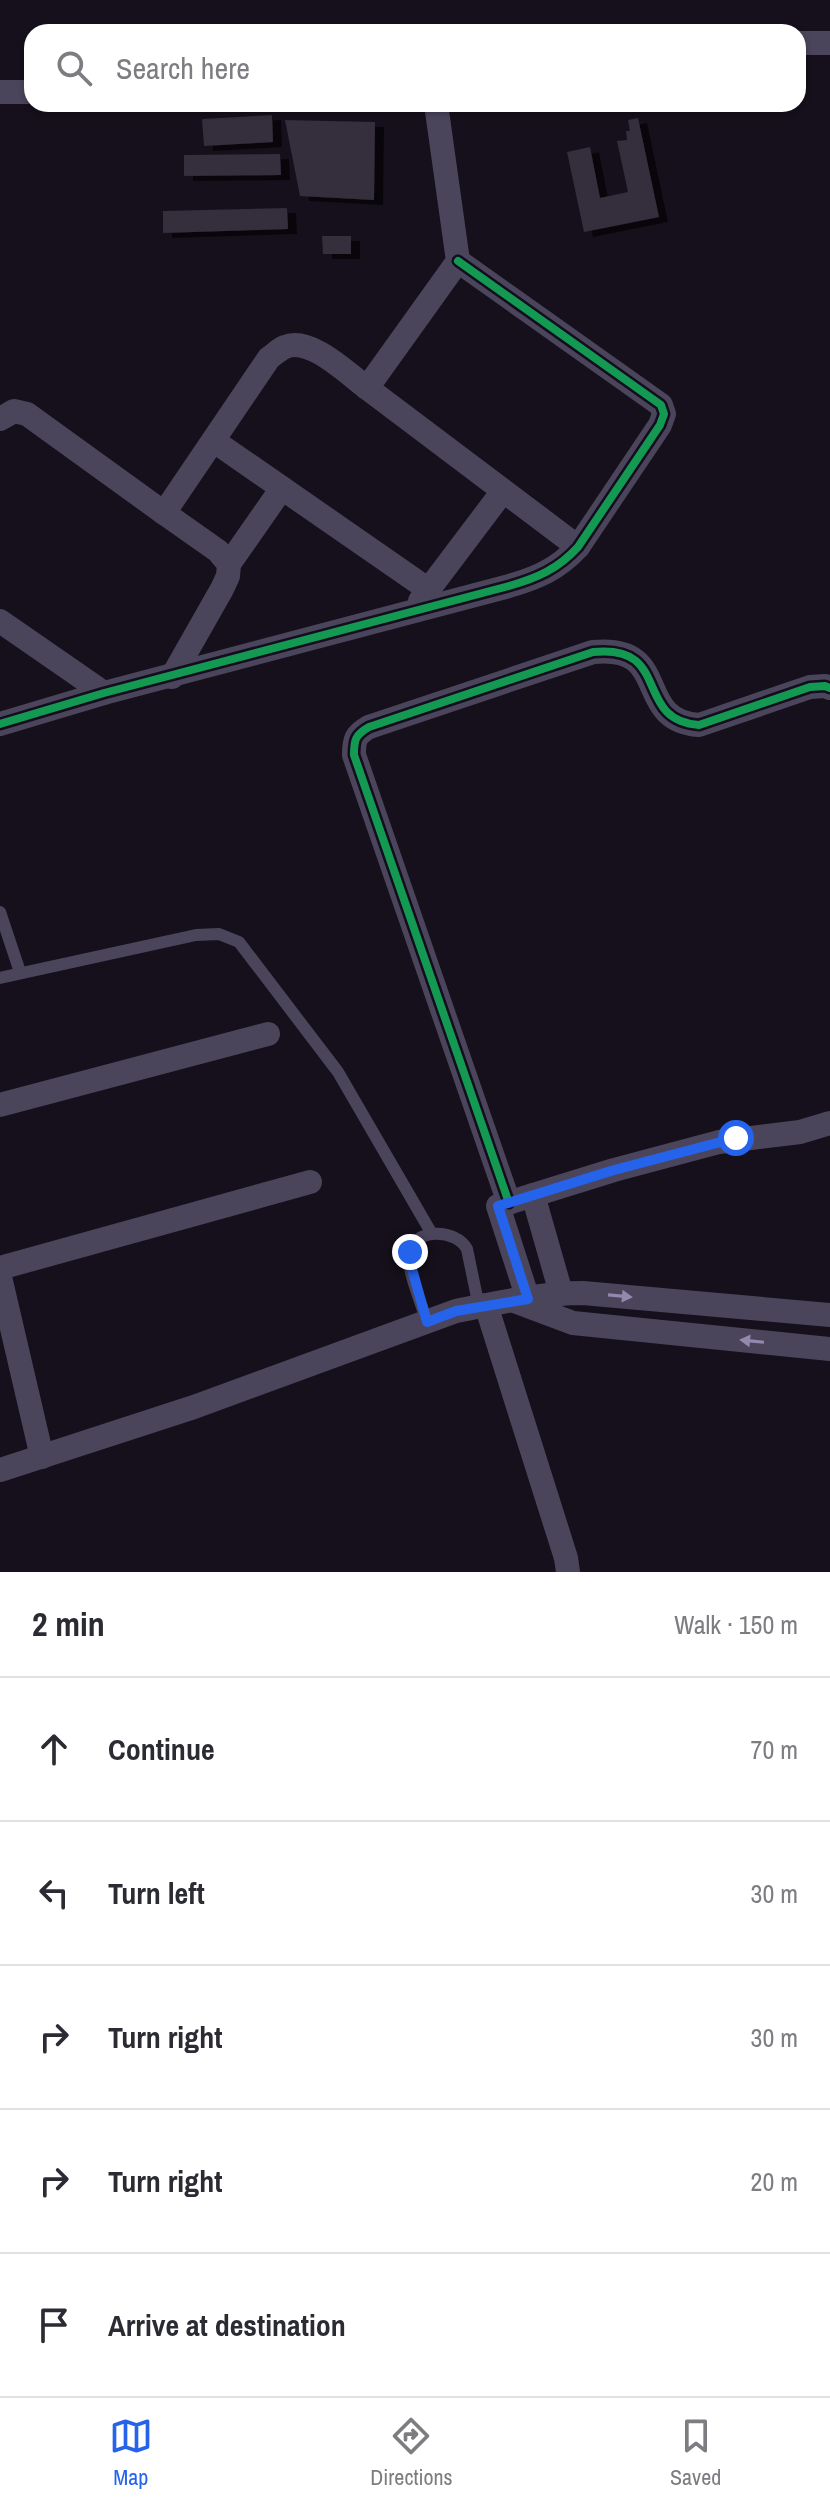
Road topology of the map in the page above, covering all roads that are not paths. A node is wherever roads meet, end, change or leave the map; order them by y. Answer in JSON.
{"nodes":[{"id":1,"x":806,"y":43,"type":"edge"},
{"id":2,"x":830,"y":43,"type":"edge"},
{"id":3,"x":0,"y":92,"type":"edge"},
{"id":4,"x":24,"y":92,"type":"edge"},
{"id":5,"x":437,"y":112,"type":"edge"},
{"id":6,"x":458,"y":261,"type":"junction"},
{"id":7,"x":367,"y":388,"type":"junction"},
{"id":8,"x":0,"y":419,"type":"edge"},
{"id":9,"x":214,"y":441,"type":"junction"},
{"id":10,"x":282,"y":488,"type":"junction"},
{"id":11,"x":503,"y":491,"type":"junction"},
{"id":12,"x":164,"y":513,"type":"junction"},
{"id":13,"x":578,"y":547,"type":"junction"},
{"id":14,"x":229,"y":564,"type":"junction"},
{"id":15,"x":429,"y":590,"type":"junction"},
{"id":16,"x":412,"y":612,"type":"junction"},
{"id":17,"x":3,"y":630,"type":"edge"},
{"id":18,"x":172,"y":677,"type":"junction"},
{"id":19,"x":830,"y":688,"type":"edge"},
{"id":20,"x":104,"y":693,"type":"junction"},
{"id":21,"x":0,"y":724,"type":"edge"},
{"id":22,"x":0,"y":912,"type":"edge"},
{"id":23,"x":20,"y":972,"type":"junction"},
{"id":24,"x":0,"y":978,"type":"edge"},
{"id":25,"x":268,"y":1034,"type":"dead end"},
{"id":26,"x":0,"y":1105,"type":"edge"},
{"id":27,"x":830,"y":1123,"type":"edge"},
{"id":28,"x":310,"y":1182,"type":"dead end"},
{"id":29,"x":533,"y":1195,"type":"junction"},
{"id":30,"x":509,"y":1203,"type":"junction"},
{"id":31,"x":432,"y":1234,"type":"junction"},
{"id":32,"x":0,"y":1268,"type":"edge"},
{"id":33,"x":0,"y":1277,"type":"edge"},
{"id":34,"x":561,"y":1293,"type":"junction"},
{"id":35,"x":522,"y":1300,"type":"junction"},
{"id":36,"x":482,"y":1306,"type":"junction"},
{"id":37,"x":830,"y":1315,"type":"edge"},
{"id":38,"x":427,"y":1322,"type":"junction"},
{"id":39,"x":830,"y":1349,"type":"edge"},
{"id":40,"x":42,"y":1457,"type":"junction"},
{"id":41,"x":0,"y":1470,"type":"edge"},
{"id":42,"x":568,"y":1572,"type":"edge"}],
"edges":[{"from":1,"to":2,"type":"street"},
{"from":3,"to":4,"type":"street"},
{"from":5,"to":6,"type":"street"},
{"from":6,"to":7,"type":"street"},
{"from":6,"to":13,"type":"street"},
{"from":7,"to":9,"type":"street"},
{"from":7,"to":11,"type":"street"},
{"from":8,"to":12,"type":"street"},
{"from":9,"to":10,"type":"street"},
{"from":9,"to":12,"type":"street"},
{"from":10,"to":14,"type":"street"},
{"from":10,"to":15,"type":"street"},
{"from":11,"to":13,"type":"street"},
{"from":11,"to":15,"type":"street"},
{"from":12,"to":14,"type":"street"},
{"from":13,"to":16,"type":"street"},
{"from":14,"to":18,"type":"street"},
{"from":15,"to":16,"type":"street"},
{"from":16,"to":18,"type":"street"},
{"from":17,"to":20,"type":"street"},
{"from":18,"to":20,"type":"street"},
{"from":19,"to":30,"type":"street"},
{"from":20,"to":21,"type":"street"},
{"from":22,"to":23,"type":"lane"},
{"from":23,"to":24,"type":"lane"},
{"from":23,"to":31,"type":"lane"},
{"from":25,"to":26,"type":"street"},
{"from":27,"to":29,"type":"street"},
{"from":28,"to":32,"type":"street"},
{"from":29,"to":30,"type":"street"},
{"from":29,"to":34,"type":"street"},
{"from":30,"to":35,"type":"street"},
{"from":31,"to":36,"type":"lane"},
{"from":31,"to":38,"type":"lane"},
{"from":33,"to":40,"type":"street"},
{"from":34,"to":35,"type":"street"},
{"from":34,"to":37,"type":"street","one_way":true},
{"from":35,"to":36,"type":"street"},
{"from":39,"to":35,"type":"street","one_way":true},
{"from":36,"to":38,"type":"street"},
{"from":36,"to":42,"type":"street"},
{"from":38,"to":40,"type":"street"},
{"from":40,"to":41,"type":"street"}]}
